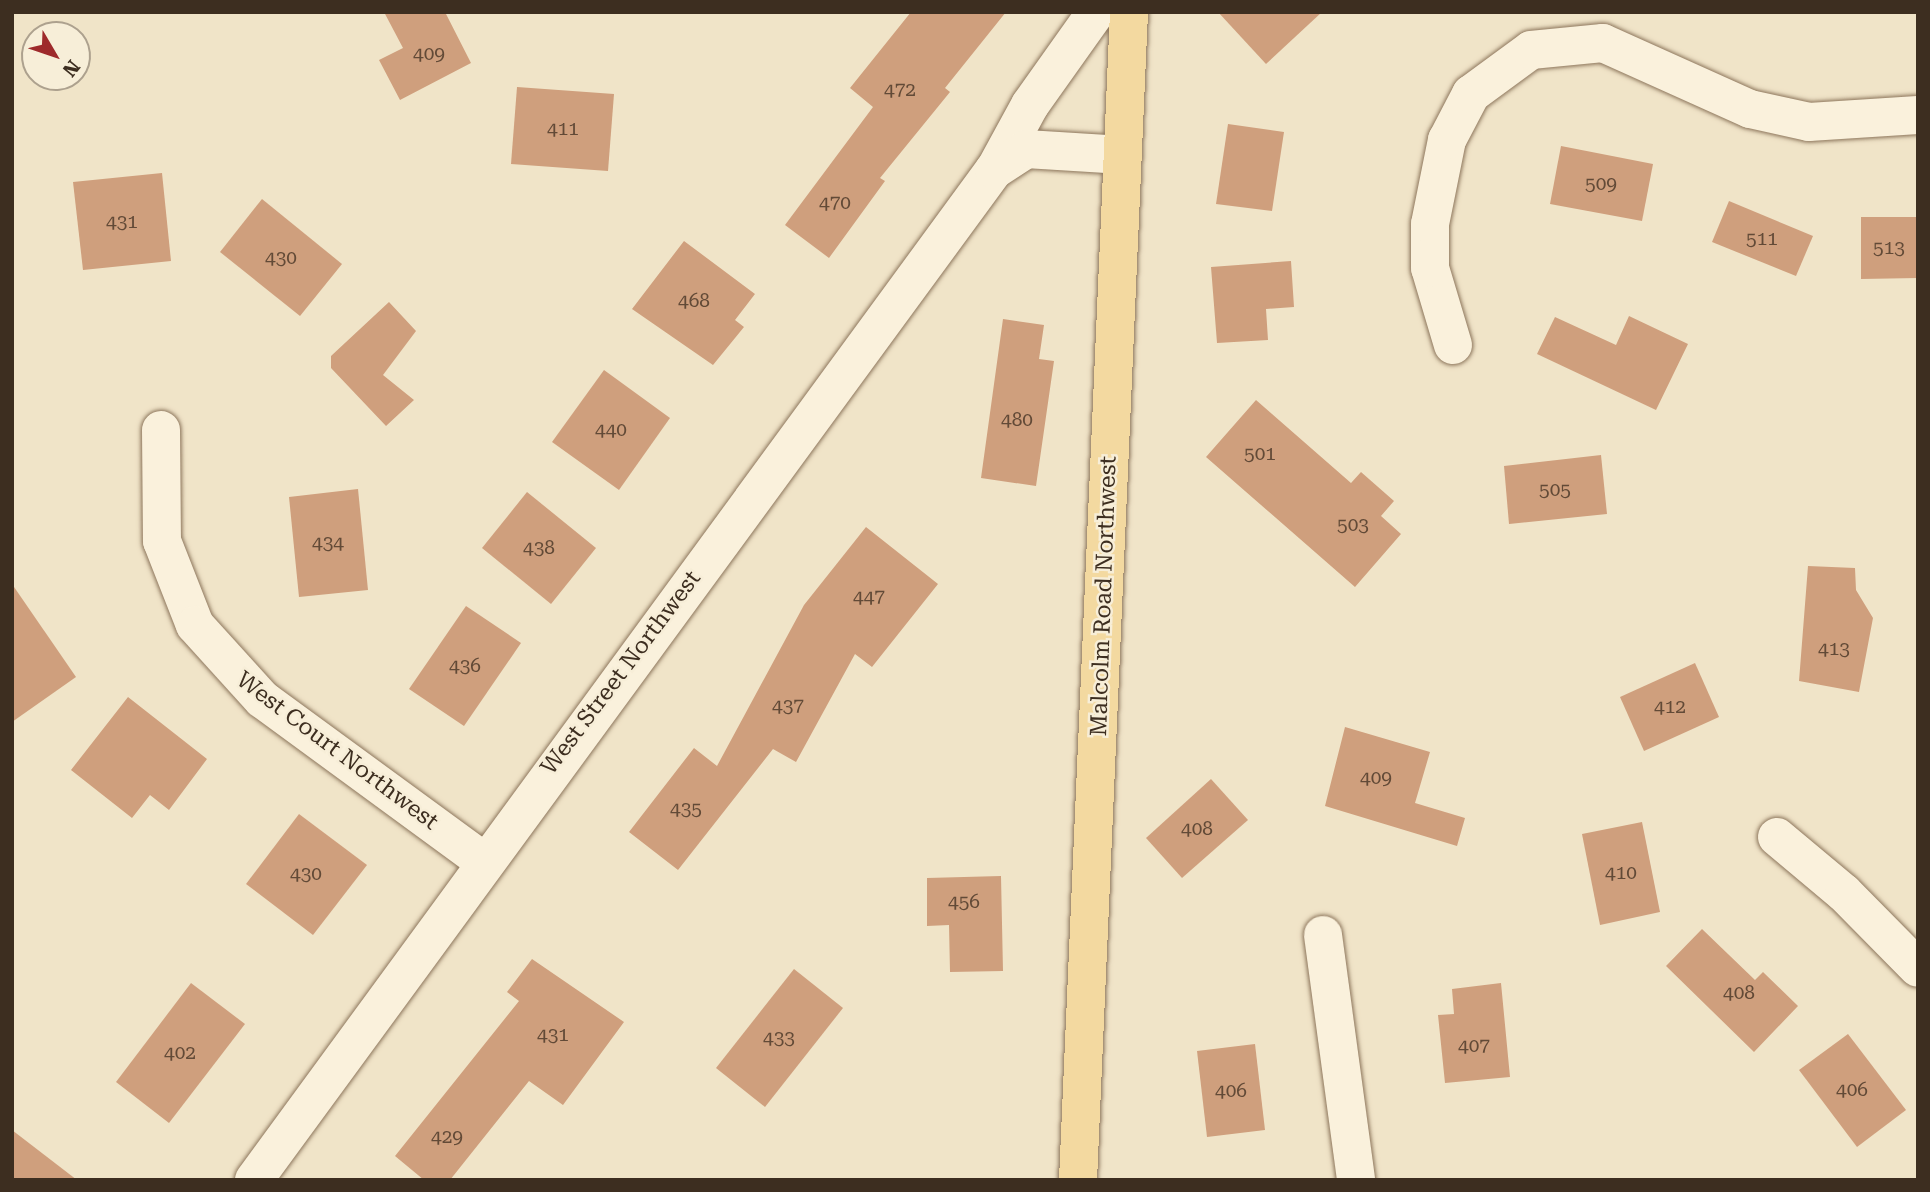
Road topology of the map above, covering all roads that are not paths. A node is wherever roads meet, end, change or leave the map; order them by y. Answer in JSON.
{"nodes":[{"id":1,"x":1096,"y":12,"type":"edge"},
{"id":2,"x":1129,"y":12,"type":"edge"},
{"id":3,"x":1918,"y":114,"type":"edge"},
{"id":4,"x":1123,"y":155,"type":"junction"},
{"id":5,"x":994,"y":170,"type":"junction"},
{"id":6,"x":1452,"y":345,"type":"dead end"},
{"id":7,"x":161,"y":430,"type":"dead end"},
{"id":8,"x":1777,"y":837,"type":"dead end"},
{"id":9,"x":483,"y":861,"type":"junction"},
{"id":10,"x":1323,"y":935,"type":"dead end"},
{"id":11,"x":1918,"y":968,"type":"edge"},
{"id":12,"x":254,"y":1180,"type":"edge"},
{"id":13,"x":1078,"y":1180,"type":"edge"},
{"id":14,"x":1356,"y":1180,"type":"edge"}],
"edges":[{"from":1,"to":5,"type":"street","name":"West Street Northwest"},
{"from":2,"to":4,"type":"main road","name":"Malcolm Road Northwest"},
{"from":3,"to":6,"type":"street"},
{"from":4,"to":5,"type":"street","name":"West Street Northwest"},
{"from":4,"to":13,"type":"main road","name":"Malcolm Road Northwest"},
{"from":5,"to":9,"type":"street","name":"West Street Northwest"},
{"from":7,"to":9,"type":"street","name":"West Court Northwest"},
{"from":8,"to":11,"type":"street"},
{"from":9,"to":12,"type":"street","name":"West Street Northwest"},
{"from":10,"to":14,"type":"street"}]}
